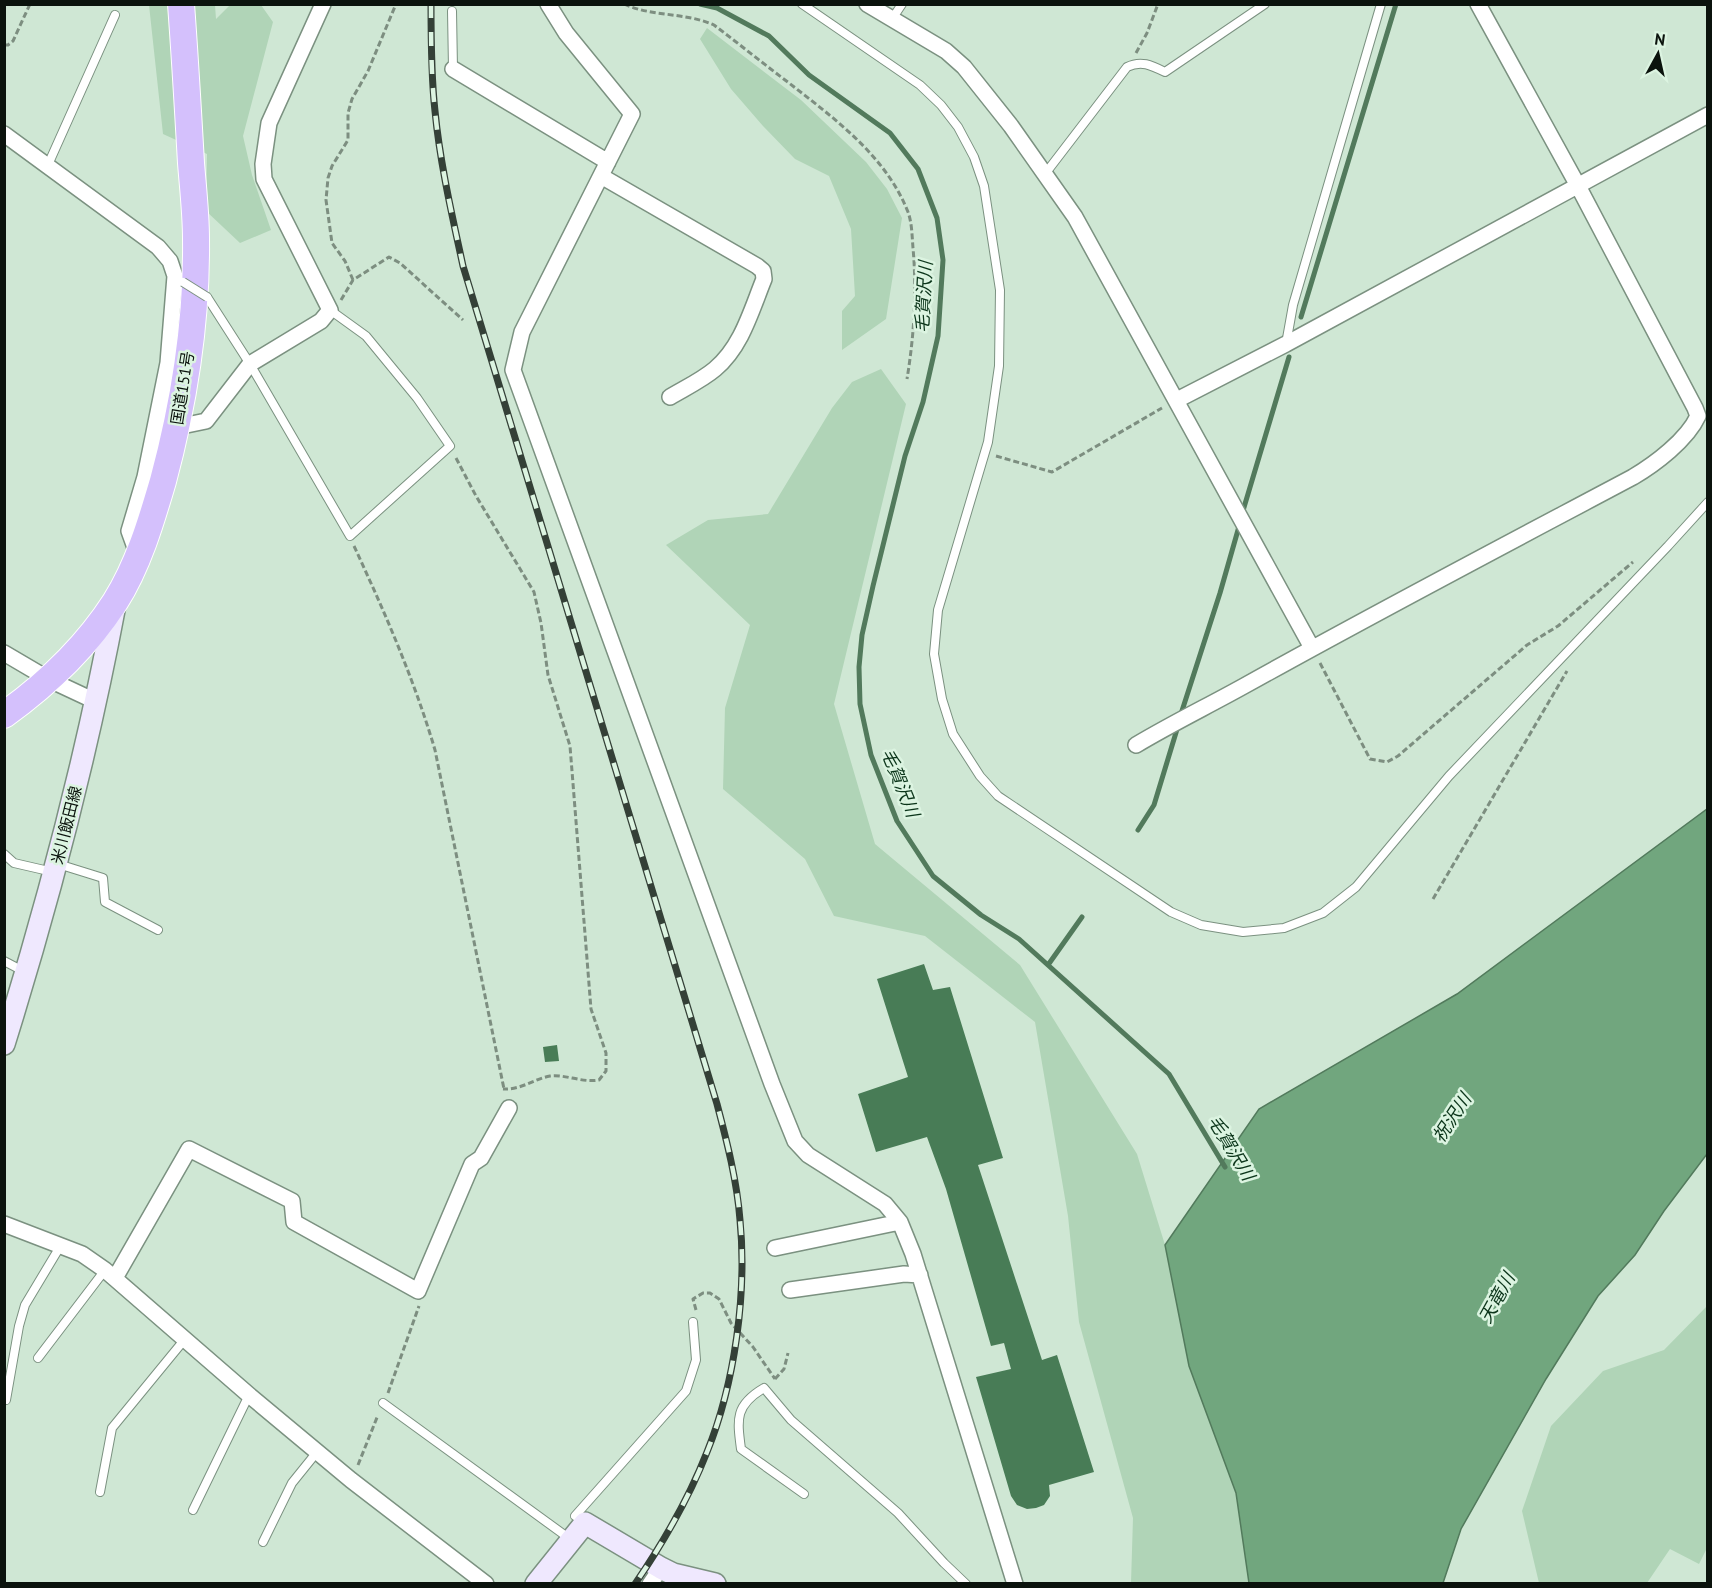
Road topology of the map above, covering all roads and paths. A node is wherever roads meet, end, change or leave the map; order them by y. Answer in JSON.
{"nodes":[{"id":1,"x":30,"y":4,"type":"edge"},
{"id":2,"x":181,"y":4,"type":"edge"},
{"id":3,"x":323,"y":4,"type":"edge"},
{"id":4,"x":396,"y":4,"type":"edge"},
{"id":5,"x":549,"y":4,"type":"edge"},
{"id":6,"x":624,"y":4,"type":"edge"},
{"id":7,"x":802,"y":4,"type":"edge"},
{"id":8,"x":867,"y":4,"type":"edge"},
{"id":9,"x":902,"y":4,"type":"edge"},
{"id":10,"x":1158,"y":4,"type":"edge"},
{"id":11,"x":1265,"y":4,"type":"edge"},
{"id":12,"x":1381,"y":4,"type":"edge"},
{"id":13,"x":1478,"y":4,"type":"edge"},
{"id":14,"x":452,"y":11,"type":"dead end"},
{"id":15,"x":115,"y":15,"type":"dead end"},
{"id":16,"x":892,"y":19,"type":"junction"},
{"id":17,"x":4,"y":45,"type":"edge"},
{"id":18,"x":1127,"y":67,"type":"junction"},
{"id":19,"x":453,"y":69,"type":"joint"},
{"id":20,"x":1707,"y":115,"type":"edge"},
{"id":21,"x":4,"y":134,"type":"edge"},
{"id":22,"x":47,"y":167,"type":"junction"},
{"id":23,"x":604,"y":169,"type":"junction"},
{"id":24,"x":1044,"y":175,"type":"junction"},
{"id":25,"x":1577,"y":184,"type":"junction"},
{"id":26,"x":179,"y":279,"type":"junction"},
{"id":27,"x":353,"y":280,"type":"junction"},
{"id":28,"x":335,"y":306,"type":"junction"},
{"id":29,"x":463,"y":320,"type":"dead end"},
{"id":30,"x":1286,"y":344,"type":"junction"},
{"id":31,"x":250,"y":364,"type":"junction"},
{"id":32,"x":907,"y":379,"type":"dead end"},
{"id":33,"x":670,"y":397,"type":"dead end"},
{"id":34,"x":1177,"y":400,"type":"junction"},
{"id":35,"x":177,"y":427,"type":"junction"},
{"id":36,"x":450,"y":446,"type":"junction"},
{"id":37,"x":985,"y":453,"type":"junction"},
{"id":38,"x":1707,"y":502,"type":"edge"},
{"id":39,"x":350,"y":536,"type":"junction"},
{"id":40,"x":138,"y":556,"type":"junction"},
{"id":41,"x":1638,"y":558,"type":"dead end"},
{"id":42,"x":115,"y":602,"type":"junction"},
{"id":43,"x":1312,"y":648,"type":"junction"},
{"id":44,"x":4,"y":653,"type":"edge"},
{"id":45,"x":1570,"y":663,"type":"dead end"},
{"id":46,"x":50,"y":680,"type":"junction"},
{"id":47,"x":97,"y":702,"type":"junction"},
{"id":48,"x":4,"y":715,"type":"edge"},
{"id":49,"x":1136,"y":745,"type":"dead end"},
{"id":50,"x":4,"y":854,"type":"edge"},
{"id":51,"x":56,"y":868,"type":"junction"},
{"id":52,"x":1433,"y":899,"type":"dead end"},
{"id":53,"x":158,"y":930,"type":"dead end"},
{"id":54,"x":4,"y":961,"type":"edge"},
{"id":55,"x":26,"y":973,"type":"junction"},
{"id":56,"x":4,"y":1044,"type":"edge"},
{"id":57,"x":503,"y":1089,"type":"junction"},
{"id":58,"x":509,"y":1108,"type":"joint"},
{"id":59,"x":900,"y":1222,"type":"junction"},
{"id":60,"x":4,"y":1224,"type":"edge"},
{"id":61,"x":61,"y":1245,"type":"junction"},
{"id":62,"x":775,"y":1248,"type":"dead end"},
{"id":63,"x":110,"y":1274,"type":"junction"},
{"id":64,"x":920,"y":1275,"type":"junction"},
{"id":65,"x":790,"y":1290,"type":"dead end"},
{"id":66,"x":418,"y":1291,"type":"junction"},
{"id":67,"x":693,"y":1299,"type":"dead end"},
{"id":68,"x":693,"y":1322,"type":"dead end"},
{"id":69,"x":185,"y":1339,"type":"junction"},
{"id":70,"x":788,"y":1353,"type":"dead end"},
{"id":71,"x":38,"y":1358,"type":"dead end"},
{"id":72,"x":775,"y":1379,"type":"junction"},
{"id":73,"x":764,"y":1388,"type":"junction"},
{"id":74,"x":249,"y":1395,"type":"junction"},
{"id":75,"x":6,"y":1400,"type":"dead end"},
{"id":76,"x":383,"y":1403,"type":"junction"},
{"id":77,"x":317,"y":1452,"type":"junction"},
{"id":78,"x":351,"y":1480,"type":"junction"},
{"id":79,"x":100,"y":1492,"type":"dead end"},
{"id":80,"x":804,"y":1494,"type":"dead end"},
{"id":81,"x":193,"y":1510,"type":"dead end"},
{"id":82,"x":585,"y":1523,"type":"junction"},
{"id":83,"x":571,"y":1540,"type":"junction"},
{"id":84,"x":263,"y":1542,"type":"dead end"},
{"id":85,"x":655,"y":1576,"type":"edge"},
{"id":86,"x":486,"y":1584,"type":"edge"},
{"id":87,"x":536,"y":1584,"type":"edge"},
{"id":88,"x":715,"y":1584,"type":"edge"},
{"id":89,"x":966,"y":1584,"type":"edge"},
{"id":90,"x":1015,"y":1584,"type":"edge"}],
"edges":[{"from":1,"to":17,"type":"path"},
{"from":2,"to":35,"type":"highway","name":"国道151号"},
{"from":3,"to":28,"type":"street"},
{"from":4,"to":27,"type":"path"},
{"from":5,"to":23,"type":"street"},
{"from":6,"to":32,"type":"path"},
{"from":7,"to":37,"type":"lane"},
{"from":8,"to":16,"type":"street"},
{"from":9,"to":16,"type":"lane"},
{"from":10,"to":18,"type":"path"},
{"from":11,"to":18,"type":"lane"},
{"from":12,"to":30,"type":"lane"},
{"from":13,"to":25,"type":"street"},
{"from":14,"to":19,"type":"lane"},
{"from":15,"to":22,"type":"lane"},
{"from":16,"to":24,"type":"street"},
{"from":18,"to":24,"type":"lane"},
{"from":19,"to":23,"type":"street"},
{"from":20,"to":25,"type":"street"},
{"from":21,"to":22,"type":"street"},
{"from":22,"to":26,"type":"street"},
{"from":23,"to":33,"type":"street"},
{"from":23,"to":59,"type":"street"},
{"from":24,"to":34,"type":"street"},
{"from":25,"to":30,"type":"street"},
{"from":25,"to":43,"type":"street"},
{"from":26,"to":31,"type":"lane","bridge":true},
{"from":26,"to":40,"type":"street"},
{"from":27,"to":28,"type":"path"},
{"from":27,"to":29,"type":"path"},
{"from":28,"to":31,"type":"street"},
{"from":28,"to":36,"type":"lane"},
{"from":30,"to":34,"type":"street"},
{"from":31,"to":35,"type":"street"},
{"from":31,"to":39,"type":"lane"},
{"from":34,"to":37,"type":"path"},
{"from":34,"to":43,"type":"street"},
{"from":35,"to":40,"type":"highway","name":"国道151号"},
{"from":36,"to":39,"type":"lane"},
{"from":36,"to":57,"type":"path"},
{"from":37,"to":38,"type":"lane"},
{"from":39,"to":57,"type":"path"},
{"from":40,"to":42,"type":"highway","name":"国道151号"},
{"from":41,"to":43,"type":"path"},
{"from":42,"to":46,"type":"highway","name":"国道151号"},
{"from":42,"to":47,"type":"main road","name":"米川飯田線"},
{"from":43,"to":49,"type":"street"},
{"from":44,"to":46,"type":"street"},
{"from":45,"to":52,"type":"path"},
{"from":46,"to":47,"type":"street"},
{"from":46,"to":48,"type":"highway","name":"国道151号"},
{"from":47,"to":51,"type":"main road","name":"米川飯田線"},
{"from":50,"to":51,"type":"lane"},
{"from":51,"to":53,"type":"lane"},
{"from":51,"to":55,"type":"main road","name":"米川飯田線"},
{"from":54,"to":55,"type":"lane"},
{"from":55,"to":56,"type":"main road","name":"米川飯田線"},
{"from":57,"to":58,"type":"path"},
{"from":58,"to":66,"type":"street"},
{"from":59,"to":62,"type":"street"},
{"from":59,"to":64,"type":"street"},
{"from":60,"to":61,"type":"street"},
{"from":61,"to":63,"type":"street"},
{"from":61,"to":75,"type":"lane"},
{"from":63,"to":66,"type":"street"},
{"from":63,"to":69,"type":"street"},
{"from":63,"to":71,"type":"lane"},
{"from":64,"to":65,"type":"street"},
{"from":64,"to":90,"type":"street"},
{"from":66,"to":76,"type":"path"},
{"from":67,"to":72,"type":"path"},
{"from":68,"to":82,"type":"lane"},
{"from":69,"to":74,"type":"street"},
{"from":69,"to":79,"type":"lane"},
{"from":70,"to":72,"type":"path"},
{"from":72,"to":73,"type":"path"},
{"from":73,"to":80,"type":"lane"},
{"from":73,"to":89,"type":"lane"},
{"from":74,"to":77,"type":"street"},
{"from":74,"to":81,"type":"lane"},
{"from":76,"to":78,"type":"path"},
{"from":76,"to":83,"type":"lane"},
{"from":77,"to":78,"type":"street"},
{"from":77,"to":84,"type":"lane"},
{"from":78,"to":86,"type":"street"},
{"from":82,"to":83,"type":"main road"},
{"from":82,"to":85,"type":"main road"},
{"from":83,"to":87,"type":"main road"},
{"from":85,"to":88,"type":"main road"}]}
